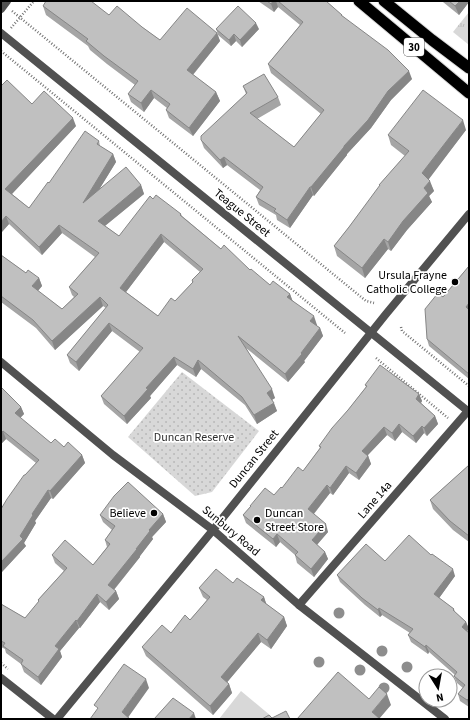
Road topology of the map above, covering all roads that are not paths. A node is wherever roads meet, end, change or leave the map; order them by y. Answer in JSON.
{"nodes":[{"id":1,"x":359,"y":1,"type":"edge"},
{"id":2,"x":384,"y":1,"type":"edge"},
{"id":3,"x":3,"y":35,"type":"edge"},
{"id":4,"x":469,"y":68,"type":"edge"},
{"id":5,"x":469,"y":93,"type":"edge"},
{"id":6,"x":469,"y":214,"type":"edge"},
{"id":7,"x":371,"y":332,"type":"junction"},
{"id":8,"x":1,"y":362,"type":"edge"},
{"id":9,"x":469,"y":411,"type":"edge"},
{"id":10,"x":212,"y":530,"type":"junction"},
{"id":11,"x":299,"y":605,"type":"junction"},
{"id":12,"x":1,"y":678,"type":"edge"},
{"id":13,"x":53,"y":719,"type":"edge"},
{"id":14,"x":57,"y":719,"type":"edge"},
{"id":15,"x":444,"y":719,"type":"edge"}],
"edges":[{"from":1,"to":5,"type":"highway","number":"30"},
{"from":2,"to":4,"type":"highway","number":"30"},
{"from":3,"to":7,"type":"street","name":"Teague Street"},
{"from":6,"to":7,"type":"street","name":"Duncan Street"},
{"from":7,"to":9,"type":"street","name":"Teague Street"},
{"from":7,"to":10,"type":"street","name":"Duncan Street"},
{"from":8,"to":10,"type":"street","name":"Sunbury Road"},
{"from":9,"to":11,"type":"street","name":"Lane 14a"},
{"from":10,"to":11,"type":"street","name":"Sunbury Road"},
{"from":10,"to":14,"type":"street","name":"Duncan Street"},
{"from":11,"to":15,"type":"street","name":"Sunbury Road"},
{"from":12,"to":13,"type":"street"}]}
